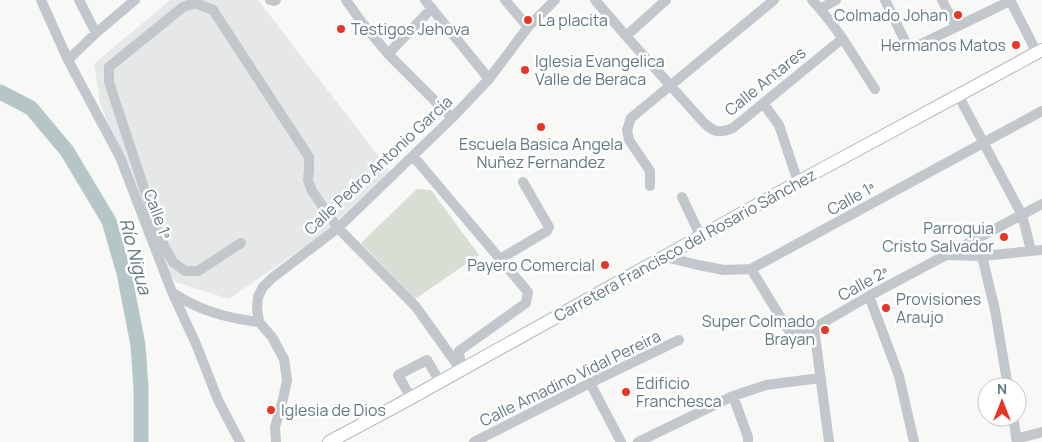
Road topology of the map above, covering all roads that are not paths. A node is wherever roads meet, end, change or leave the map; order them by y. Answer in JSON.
{"nodes":[{"id":1,"x":41,"y":0,"type":"edge"},
{"id":2,"x":79,"y":0,"type":"edge"},
{"id":3,"x":135,"y":0,"type":"edge"},
{"id":4,"x":270,"y":0,"type":"edge"},
{"id":5,"x":276,"y":0,"type":"edge"},
{"id":6,"x":346,"y":0,"type":"edge"},
{"id":7,"x":425,"y":0,"type":"edge"},
{"id":8,"x":505,"y":0,"type":"edge"},
{"id":9,"x":555,"y":0,"type":"edge"},
{"id":10,"x":595,"y":0,"type":"edge"},
{"id":11,"x":666,"y":0,"type":"edge"},
{"id":12,"x":774,"y":0,"type":"edge"},
{"id":13,"x":812,"y":0,"type":"edge"},
{"id":14,"x":836,"y":0,"type":"edge"},
{"id":15,"x":885,"y":0,"type":"edge"},
{"id":16,"x":942,"y":0,"type":"edge"},
{"id":17,"x":1010,"y":0,"type":"edge"},
{"id":18,"x":123,"y":4,"type":"edge"},
{"id":19,"x":432,"y":8,"type":"junction"},
{"id":20,"x":820,"y":9,"type":"junction"},
{"id":21,"x":528,"y":27,"type":"junction"},
{"id":22,"x":956,"y":27,"type":"junction"},
{"id":23,"x":96,"y":33,"type":"junction"},
{"id":24,"x":626,"y":36,"type":"junction"},
{"id":25,"x":842,"y":38,"type":"junction"},
{"id":26,"x":1040,"y":52,"type":"edge"},
{"id":27,"x":388,"y":54,"type":"junction"},
{"id":28,"x":68,"y":60,"type":"junction"},
{"id":29,"x":489,"y":79,"type":"junction"},
{"id":30,"x":670,"y":86,"type":"junction"},
{"id":31,"x":874,"y":89,"type":"dead end"},
{"id":32,"x":958,"y":95,"type":"junction"},
{"id":33,"x":763,"y":103,"type":"junction"},
{"id":34,"x":1042,"y":111,"type":"edge"},
{"id":35,"x":452,"y":118,"type":"junction"},
{"id":36,"x":983,"y":143,"type":"junction"},
{"id":37,"x":413,"y":156,"type":"junction"},
{"id":38,"x":522,"y":182,"type":"dead end"},
{"id":39,"x":798,"y":182,"type":"junction"},
{"id":40,"x":650,"y":186,"type":"dead end"},
{"id":41,"x":682,"y":197,"type":"dead end"},
{"id":42,"x":1042,"y":204,"type":"edge"},
{"id":43,"x":1022,"y":215,"type":"junction"},
{"id":44,"x":338,"y":228,"type":"junction"},
{"id":45,"x":701,"y":237,"type":"junction"},
{"id":46,"x":241,"y":243,"type":"dead end"},
{"id":47,"x":1037,"y":250,"type":"edge"},
{"id":48,"x":947,"y":255,"type":"junction"},
{"id":49,"x":982,"y":256,"type":"junction"},
{"id":50,"x":666,"y":257,"type":"junction"},
{"id":51,"x":500,"y":259,"type":"junction"},
{"id":52,"x":751,"y":269,"type":"junction"},
{"id":53,"x":172,"y":292,"type":"junction"},
{"id":54,"x":869,"y":296,"type":"junction"},
{"id":55,"x":259,"y":322,"type":"junction"},
{"id":56,"x":814,"y":328,"type":"junction"},
{"id":57,"x":678,"y":340,"type":"dead end"},
{"id":58,"x":461,"y":370,"type":"junction"},
{"id":59,"x":1006,"y":377,"type":"edge"},
{"id":60,"x":821,"y":378,"type":"junction"},
{"id":61,"x":440,"y":382,"type":"junction"},
{"id":62,"x":590,"y":382,"type":"junction"},
{"id":63,"x":734,"y":396,"type":"junction"},
{"id":64,"x":411,"y":398,"type":"junction"},
{"id":65,"x":1014,"y":427,"type":"edge"},
{"id":66,"x":1042,"y":432,"type":"edge"},
{"id":67,"x":1016,"y":440,"type":"edge"},
{"id":68,"x":240,"y":442,"type":"edge"},
{"id":69,"x":275,"y":442,"type":"edge"},
{"id":70,"x":280,"y":442,"type":"edge"},
{"id":71,"x":329,"y":442,"type":"edge"},
{"id":72,"x":474,"y":442,"type":"edge"},
{"id":73,"x":621,"y":442,"type":"edge"},
{"id":74,"x":638,"y":442,"type":"edge"},
{"id":75,"x":748,"y":442,"type":"edge"},
{"id":76,"x":829,"y":442,"type":"edge"},
{"id":77,"x":914,"y":442,"type":"edge"}],
"edges":[{"from":1,"to":28,"type":"street","name":"Calle 1ª"},
{"from":2,"to":23,"type":"street"},
{"from":3,"to":18,"type":"street"},
{"from":4,"to":5,"type":"street"},
{"from":6,"to":27,"type":"street"},
{"from":7,"to":19,"type":"street"},
{"from":8,"to":21,"type":"street"},
{"from":9,"to":21,"type":"street","name":"Calle Pedro Antonio García"},
{"from":10,"to":24,"type":"street"},
{"from":11,"to":24,"type":"street"},
{"from":12,"to":30,"type":"street"},
{"from":13,"to":20,"type":"street"},
{"from":14,"to":20,"type":"street"},
{"from":15,"to":22,"type":"street"},
{"from":16,"to":22,"type":"street"},
{"from":17,"to":22,"type":"street"},
{"from":17,"to":26,"type":"street"},
{"from":18,"to":23,"type":"street"},
{"from":19,"to":27,"type":"street"},
{"from":19,"to":29,"type":"street"},
{"from":20,"to":25,"type":"street"},
{"from":21,"to":29,"type":"street","name":"Calle Pedro Antonio García"},
{"from":23,"to":28,"type":"street"},
{"from":24,"to":30,"type":"street"},
{"from":25,"to":31,"type":"street"},
{"from":25,"to":33,"type":"street","name":"Calle Antares"},
{"from":26,"to":32,"type":"main road","name":"Carretera Francisco del Rosario Sánchez"},
{"from":27,"to":35,"type":"street"},
{"from":28,"to":53,"type":"street","name":"Calle 1ª"},
{"from":29,"to":35,"type":"street","name":"Calle Pedro Antonio García"},
{"from":30,"to":33,"type":"street","name":"Calle Antares"},
{"from":30,"to":40,"type":"street"},
{"from":32,"to":36,"type":"street"},
{"from":32,"to":39,"type":"main road","name":"Carretera Francisco del Rosario Sánchez"},
{"from":33,"to":39,"type":"street"},
{"from":34,"to":36,"type":"street","name":"Calle 1ª"},
{"from":35,"to":37,"type":"street","name":"Calle Pedro Antonio García"},
{"from":36,"to":43,"type":"street"},
{"from":36,"to":52,"type":"street","name":"Calle 1ª"},
{"from":37,"to":44,"type":"street","name":"Calle Pedro Antonio García"},
{"from":37,"to":51,"type":"street"},
{"from":38,"to":51,"type":"street"},
{"from":39,"to":45,"type":"main road","name":"Carretera Francisco del Rosario Sánchez"},
{"from":41,"to":45,"type":"street"},
{"from":42,"to":43,"type":"street","name":"Calle 2ª"},
{"from":43,"to":47,"type":"street"},
{"from":43,"to":48,"type":"street","name":"Calle 2ª"},
{"from":44,"to":46,"type":"street"},
{"from":44,"to":55,"type":"street","name":"Calle Pedro Antonio García"},
{"from":44,"to":58,"type":"street"},
{"from":45,"to":50,"type":"main road","name":"Carretera Francisco del Rosario Sánchez"},
{"from":47,"to":49,"type":"street"},
{"from":48,"to":49,"type":"street"},
{"from":48,"to":54,"type":"street","name":"Calle 2ª"},
{"from":49,"to":59,"type":"street"},
{"from":50,"to":52,"type":"street","name":"Calle 1ª"},
{"from":50,"to":58,"type":"main road","name":"Carretera Francisco del Rosario Sánchez"},
{"from":51,"to":58,"type":"street"},
{"from":52,"to":56,"type":"street","name":"Calle 2ª"},
{"from":53,"to":55,"type":"street"},
{"from":53,"to":68,"type":"street","name":"Calle 1ª"},
{"from":54,"to":56,"type":"street","name":"Calle 2ª"},
{"from":54,"to":77,"type":"street"},
{"from":55,"to":69,"type":"street"},
{"from":56,"to":60,"type":"street"},
{"from":57,"to":62,"type":"street","name":"Calle Amadino Vidal Pereira"},
{"from":58,"to":61,"type":"main road","name":"Carretera Francisco del Rosario Sánchez"},
{"from":60,"to":63,"type":"street"},
{"from":60,"to":76,"type":"street"},
{"from":61,"to":64,"type":"main road","name":"Carretera Francisco del Rosario Sánchez"},
{"from":61,"to":64,"type":"street"},
{"from":62,"to":72,"type":"street","name":"Calle Amadino Vidal Pereira"},
{"from":62,"to":73,"type":"street"},
{"from":63,"to":74,"type":"street"},
{"from":63,"to":75,"type":"street"},
{"from":64,"to":71,"type":"main road","name":"Carretera Francisco del Rosario Sánchez"},
{"from":65,"to":67,"type":"street"},
{"from":66,"to":67,"type":"street"},
{"from":69,"to":70,"type":"street"}]}
